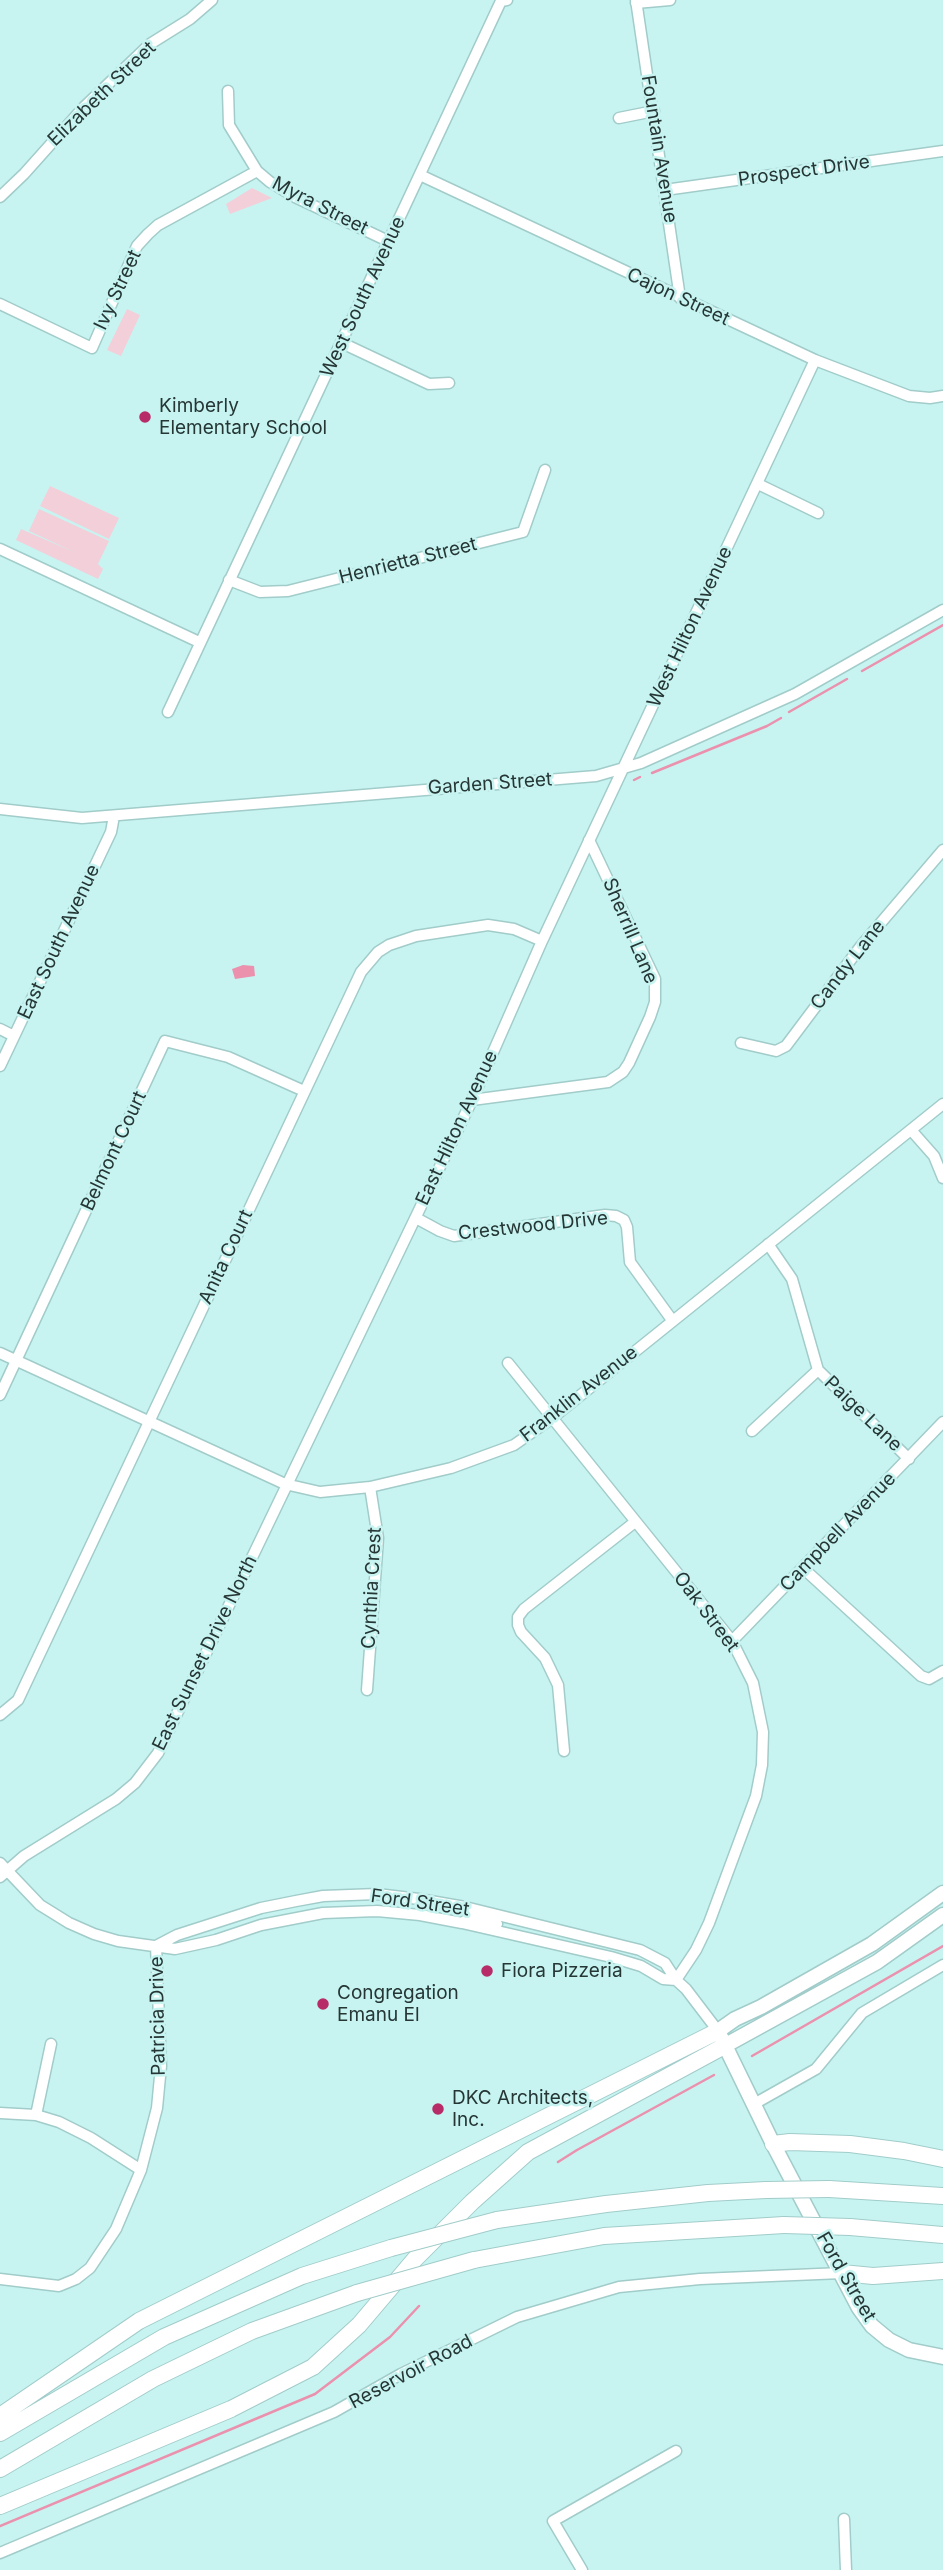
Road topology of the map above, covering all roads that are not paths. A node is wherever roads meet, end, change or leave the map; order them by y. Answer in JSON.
{"nodes":[{"id":1,"x":212,"y":0,"type":"edge"},
{"id":2,"x":507,"y":0,"type":"edge"},
{"id":3,"x":670,"y":0,"type":"edge"},
{"id":4,"x":636,"y":1,"type":"edge"},
{"id":5,"x":228,"y":91,"type":"dead end"},
{"id":6,"x":654,"y":111,"type":"junction"},
{"id":7,"x":619,"y":118,"type":"dead end"},
{"id":8,"x":943,"y":151,"type":"edge"},
{"id":9,"x":257,"y":171,"type":"junction"},
{"id":10,"x":420,"y":175,"type":"junction"},
{"id":11,"x":665,"y":190,"type":"junction"},
{"id":12,"x":0,"y":197,"type":"edge"},
{"id":13,"x":388,"y":241,"type":"junction"},
{"id":14,"x":680,"y":298,"type":"junction"},
{"id":15,"x":0,"y":304,"type":"edge"},
{"id":16,"x":342,"y":343,"type":"junction"},
{"id":17,"x":815,"y":360,"type":"junction"},
{"id":18,"x":449,"y":383,"type":"dead end"},
{"id":19,"x":943,"y":396,"type":"edge"},
{"id":20,"x":545,"y":470,"type":"dead end"},
{"id":21,"x":758,"y":484,"type":"junction"},
{"id":22,"x":818,"y":513,"type":"dead end"},
{"id":23,"x":0,"y":549,"type":"edge"},
{"id":24,"x":229,"y":580,"type":"junction"},
{"id":25,"x":943,"y":610,"type":"edge"},
{"id":26,"x":199,"y":642,"type":"junction"},
{"id":27,"x":168,"y":712,"type":"dead end"},
{"id":28,"x":623,"y":770,"type":"junction"},
{"id":29,"x":0,"y":809,"type":"edge"},
{"id":30,"x":114,"y":816,"type":"junction"},
{"id":31,"x":589,"y":840,"type":"junction"},
{"id":32,"x":943,"y":850,"type":"edge"},
{"id":33,"x":542,"y":941,"type":"junction"},
{"id":34,"x":0,"y":1029,"type":"edge"},
{"id":35,"x":14,"y":1036,"type":"junction"},
{"id":36,"x":741,"y":1043,"type":"dead end"},
{"id":37,"x":0,"y":1066,"type":"edge"},
{"id":38,"x":304,"y":1091,"type":"junction"},
{"id":39,"x":472,"y":1100,"type":"junction"},
{"id":40,"x":943,"y":1104,"type":"edge"},
{"id":41,"x":911,"y":1130,"type":"junction"},
{"id":42,"x":943,"y":1178,"type":"edge"},
{"id":43,"x":416,"y":1218,"type":"junction"},
{"id":44,"x":768,"y":1244,"type":"junction"},
{"id":45,"x":672,"y":1320,"type":"junction"},
{"id":46,"x":0,"y":1353,"type":"edge"},
{"id":47,"x":17,"y":1361,"type":"junction"},
{"id":48,"x":508,"y":1363,"type":"dead end"},
{"id":49,"x":818,"y":1370,"type":"junction"},
{"id":50,"x":0,"y":1395,"type":"edge"},
{"id":51,"x":551,"y":1419,"type":"junction"},
{"id":52,"x":149,"y":1422,"type":"junction"},
{"id":53,"x":943,"y":1422,"type":"edge"},
{"id":54,"x":752,"y":1431,"type":"dead end"},
{"id":55,"x":909,"y":1458,"type":"junction"},
{"id":56,"x":285,"y":1484,"type":"junction"},
{"id":57,"x":370,"y":1487,"type":"junction"},
{"id":58,"x":635,"y":1522,"type":"junction"},
{"id":59,"x":804,"y":1569,"type":"junction"},
{"id":60,"x":732,"y":1641,"type":"junction"},
{"id":61,"x":943,"y":1671,"type":"edge"},
{"id":62,"x":367,"y":1690,"type":"dead end"},
{"id":63,"x":0,"y":1716,"type":"edge"},
{"id":64,"x":564,"y":1751,"type":"dead end"},
{"id":65,"x":2,"y":1870,"type":"edge"},
{"id":66,"x":943,"y":1894,"type":"edge"},
{"id":67,"x":943,"y":1915,"type":"edge"},
{"id":68,"x":516,"y":1920,"type":"junction"},
{"id":69,"x":462,"y":1923,"type":"junction"},
{"id":70,"x":156,"y":1946,"type":"junction"},
{"id":71,"x":943,"y":1965,"type":"edge"},
{"id":72,"x":676,"y":1980,"type":"junction"},
{"id":73,"x":722,"y":2038,"type":"junction"},
{"id":74,"x":51,"y":2044,"type":"dead end"},
{"id":75,"x":754,"y":2104,"type":"junction"},
{"id":76,"x":0,"y":2113,"type":"edge"},
{"id":77,"x":36,"y":2115,"type":"junction"},
{"id":78,"x":773,"y":2144,"type":"junction"},
{"id":79,"x":943,"y":2159,"type":"edge"},
{"id":80,"x":142,"y":2170,"type":"junction"},
{"id":81,"x":943,"y":2196,"type":"edge"},
{"id":82,"x":943,"y":2235,"type":"edge"},
{"id":83,"x":943,"y":2271,"type":"edge"},
{"id":84,"x":842,"y":2273,"type":"junction"},
{"id":85,"x":0,"y":2279,"type":"edge"},
{"id":86,"x":943,"y":2357,"type":"edge"},
{"id":87,"x":0,"y":2416,"type":"edge"},
{"id":88,"x":0,"y":2433,"type":"edge"},
{"id":89,"x":676,"y":2451,"type":"dead end"},
{"id":90,"x":0,"y":2469,"type":"edge"},
{"id":91,"x":0,"y":2505,"type":"edge"},
{"id":92,"x":844,"y":2519,"type":"dead end"},
{"id":93,"x":0,"y":2553,"type":"edge"},
{"id":94,"x":582,"y":2570,"type":"edge"},
{"id":95,"x":846,"y":2570,"type":"edge"}],
"edges":[{"from":1,"to":12,"type":"street","name":"Elizabeth Street"},
{"from":2,"to":10,"type":"street","name":"West South Avenue"},
{"from":3,"to":4,"type":"street"},
{"from":4,"to":6,"type":"street","name":"Fountain Avenue"},
{"from":5,"to":9,"type":"street","name":"Myra Street"},
{"from":6,"to":7,"type":"street"},
{"from":6,"to":11,"type":"street","name":"Fountain Avenue"},
{"from":8,"to":11,"type":"street","name":"Prospect Drive"},
{"from":9,"to":13,"type":"street","name":"Myra Street"},
{"from":9,"to":15,"type":"street","name":"Ivy Street"},
{"from":10,"to":13,"type":"street","name":"West South Avenue"},
{"from":10,"to":14,"type":"street","name":"Cajon Street"},
{"from":11,"to":14,"type":"street","name":"Fountain Avenue"},
{"from":13,"to":16,"type":"street","name":"West South Avenue"},
{"from":14,"to":17,"type":"street","name":"Cajon Street"},
{"from":16,"to":18,"type":"street"},
{"from":16,"to":24,"type":"street","name":"West South Avenue"},
{"from":17,"to":19,"type":"street","name":"Cajon Street"},
{"from":17,"to":21,"type":"street","name":"West Hilton Avenue"},
{"from":20,"to":24,"type":"street","name":"Henrietta Street"},
{"from":21,"to":22,"type":"street"},
{"from":21,"to":28,"type":"street","name":"West Hilton Avenue"},
{"from":23,"to":26,"type":"street"},
{"from":24,"to":26,"type":"street","name":"West South Avenue"},
{"from":25,"to":28,"type":"street","name":"Garden Street"},
{"from":26,"to":27,"type":"street","name":"West South Avenue"},
{"from":28,"to":30,"type":"street","name":"Garden Street"},
{"from":28,"to":31,"type":"street","name":"East Hilton Avenue"},
{"from":29,"to":30,"type":"street","name":"Garden Street"},
{"from":30,"to":35,"type":"street","name":"East South Avenue"},
{"from":31,"to":33,"type":"street","name":"East Hilton Avenue"},
{"from":31,"to":39,"type":"street","name":"Sherrill Lane"},
{"from":32,"to":36,"type":"street","name":"Candy Lane"},
{"from":33,"to":38,"type":"street","name":"Anita Court"},
{"from":33,"to":39,"type":"street","name":"East Hilton Avenue"},
{"from":34,"to":35,"type":"street"},
{"from":35,"to":37,"type":"street","name":"East South Avenue"},
{"from":38,"to":47,"type":"street","name":"Belmont Court"},
{"from":38,"to":52,"type":"street","name":"Anita Court"},
{"from":39,"to":43,"type":"street","name":"East Hilton Avenue"},
{"from":40,"to":41,"type":"street","name":"Franklin Avenue"},
{"from":41,"to":42,"type":"street"},
{"from":41,"to":44,"type":"street","name":"Franklin Avenue"},
{"from":43,"to":45,"type":"street","name":"Crestwood Drive"},
{"from":43,"to":56,"type":"street","name":"East Hilton Avenue"},
{"from":44,"to":45,"type":"street","name":"Franklin Avenue"},
{"from":44,"to":49,"type":"street","name":"Paige Lane"},
{"from":45,"to":51,"type":"street","name":"Franklin Avenue"},
{"from":46,"to":47,"type":"street","name":"Franklin Avenue"},
{"from":47,"to":50,"type":"street","name":"Belmont Court"},
{"from":47,"to":52,"type":"street","name":"Franklin Avenue"},
{"from":48,"to":51,"type":"street","name":"Oak Street"},
{"from":49,"to":54,"type":"street","name":"Paige Lane"},
{"from":49,"to":55,"type":"street","name":"Paige Lane"},
{"from":51,"to":57,"type":"street","name":"Franklin Avenue"},
{"from":51,"to":58,"type":"street","name":"Oak Street"},
{"from":52,"to":56,"type":"street","name":"Franklin Avenue"},
{"from":52,"to":63,"type":"street","name":"Anita Court"},
{"from":53,"to":55,"type":"street","name":"Campbell Avenue"},
{"from":55,"to":59,"type":"street","name":"Campbell Avenue"},
{"from":56,"to":57,"type":"street","name":"Franklin Avenue"},
{"from":56,"to":65,"type":"street","name":"East Sunset Drive North"},
{"from":57,"to":62,"type":"street","name":"Cynthia Crest"},
{"from":58,"to":60,"type":"street","name":"Oak Street"},
{"from":58,"to":64,"type":"street"},
{"from":59,"to":60,"type":"street","name":"Campbell Avenue"},
{"from":59,"to":61,"type":"street"},
{"from":60,"to":72,"type":"street","name":"Oak Street"},
{"from":65,"to":70,"type":"street","name":"Ford Street"},
{"from":66,"to":73,"type":"main road"},
{"from":67,"to":73,"type":"main road"},
{"from":68,"to":69,"type":"street"},
{"from":68,"to":70,"type":"street","name":"Ford Street"},
{"from":68,"to":72,"type":"street","name":"Ford Street"},
{"from":69,"to":70,"type":"street","name":"Ford Street"},
{"from":69,"to":72,"type":"street","name":"Ford Street"},
{"from":70,"to":80,"type":"street","name":"Patricia Drive"},
{"from":71,"to":75,"type":"street"},
{"from":72,"to":73,"type":"street","name":"Ford Street"},
{"from":73,"to":75,"type":"main road","name":"Ford Street"},
{"from":73,"to":87,"type":"highway"},
{"from":73,"to":91,"type":"highway"},
{"from":74,"to":77,"type":"street"},
{"from":75,"to":78,"type":"main road","name":"Ford Street"},
{"from":76,"to":77,"type":"street"},
{"from":77,"to":80,"type":"street"},
{"from":78,"to":79,"type":"highway"},
{"from":78,"to":84,"type":"main road","name":"Ford Street"},
{"from":80,"to":85,"type":"street","name":"Patricia Drive"},
{"from":81,"to":88,"type":"highway","bridge":true},
{"from":82,"to":90,"type":"highway","bridge":true},
{"from":83,"to":84,"type":"highway"},
{"from":84,"to":86,"type":"main road","name":"Ford Street"},
{"from":84,"to":93,"type":"street","name":"Reservoir Road"},
{"from":89,"to":94,"type":"street"},
{"from":92,"to":95,"type":"street"}]}
